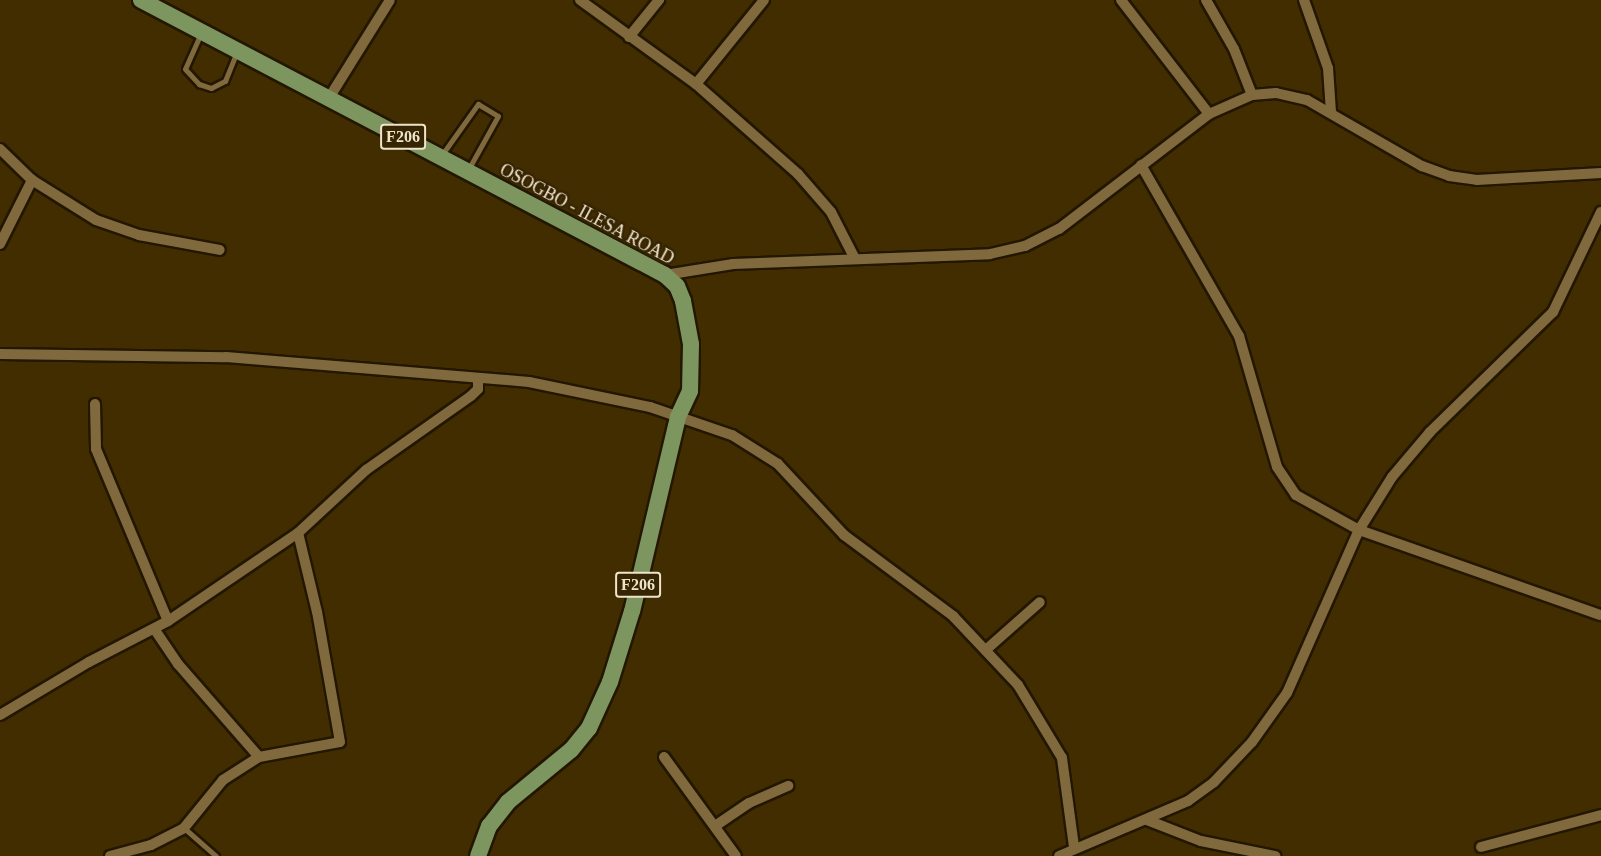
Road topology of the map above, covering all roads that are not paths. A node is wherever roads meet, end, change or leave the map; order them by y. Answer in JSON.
{"nodes":[{"id":1,"x":141,"y":0,"type":"edge"},
{"id":2,"x":390,"y":0,"type":"edge"},
{"id":3,"x":580,"y":0,"type":"edge"},
{"id":4,"x":659,"y":0,"type":"edge"},
{"id":5,"x":764,"y":0,"type":"edge"},
{"id":6,"x":1121,"y":0,"type":"edge"},
{"id":7,"x":1206,"y":0,"type":"edge"},
{"id":8,"x":1304,"y":0,"type":"edge"},
{"id":9,"x":202,"y":32,"type":"junction"},
{"id":10,"x":629,"y":37,"type":"junction"},
{"id":11,"x":237,"y":50,"type":"junction"},
{"id":12,"x":696,"y":84,"type":"junction"},
{"id":13,"x":1252,"y":94,"type":"junction"},
{"id":14,"x":329,"y":98,"type":"junction"},
{"id":15,"x":1331,"y":112,"type":"junction"},
{"id":16,"x":1209,"y":114,"type":"junction"},
{"id":17,"x":0,"y":148,"type":"edge"},
{"id":18,"x":441,"y":157,"type":"junction"},
{"id":19,"x":1141,"y":165,"type":"junction"},
{"id":20,"x":467,"y":171,"type":"junction"},
{"id":21,"x":1601,"y":173,"type":"edge"},
{"id":22,"x":32,"y":180,"type":"junction"},
{"id":23,"x":1601,"y":216,"type":"edge"},
{"id":24,"x":0,"y":244,"type":"edge"},
{"id":25,"x":220,"y":250,"type":"dead end"},
{"id":26,"x":854,"y":256,"type":"junction"},
{"id":27,"x":665,"y":275,"type":"junction"},
{"id":28,"x":0,"y":354,"type":"edge"},
{"id":29,"x":478,"y":378,"type":"junction"},
{"id":30,"x":95,"y":404,"type":"dead end"},
{"id":31,"x":678,"y":417,"type":"junction"},
{"id":32,"x":1359,"y":530,"type":"junction"},
{"id":33,"x":298,"y":533,"type":"junction"},
{"id":34,"x":1040,"y":602,"type":"dead end"},
{"id":35,"x":1601,"y":615,"type":"edge"},
{"id":36,"x":168,"y":621,"type":"junction"},
{"id":37,"x":154,"y":630,"type":"junction"},
{"id":38,"x":988,"y":648,"type":"junction"},
{"id":39,"x":1,"y":711,"type":"edge"},
{"id":40,"x":259,"y":757,"type":"junction"},
{"id":41,"x":664,"y":757,"type":"dead end"},
{"id":42,"x":788,"y":786,"type":"dead end"},
{"id":43,"x":1601,"y":815,"type":"edge"},
{"id":44,"x":1147,"y":820,"type":"junction"},
{"id":45,"x":715,"y":826,"type":"junction"},
{"id":46,"x":184,"y":828,"type":"junction"},
{"id":47,"x":1074,"y":847,"type":"junction"},
{"id":48,"x":1481,"y":847,"type":"dead end"},
{"id":49,"x":110,"y":856,"type":"edge"},
{"id":50,"x":216,"y":856,"type":"edge"},
{"id":51,"x":478,"y":856,"type":"edge"},
{"id":52,"x":736,"y":856,"type":"edge"},
{"id":53,"x":1059,"y":856,"type":"edge"},
{"id":54,"x":1275,"y":856,"type":"edge"}],
"edges":[{"from":1,"to":9,"type":"main road","name":"OSOGBO - ILESA ROAD","number":"F206"},
{"from":2,"to":14,"type":"street"},
{"from":3,"to":10,"type":"street"},
{"from":4,"to":10,"type":"street"},
{"from":5,"to":12,"type":"street"},
{"from":6,"to":16,"type":"street"},
{"from":7,"to":13,"type":"street"},
{"from":8,"to":15,"type":"street"},
{"from":9,"to":11,"type":"main road","name":"OSOGBO - ILESA ROAD","number":"F206"},
{"from":9,"to":11,"type":"lane"},
{"from":10,"to":12,"type":"street"},
{"from":11,"to":14,"type":"main road","name":"OSOGBO - ILESA ROAD","number":"F206"},
{"from":12,"to":26,"type":"street"},
{"from":13,"to":15,"type":"street"},
{"from":13,"to":16,"type":"street"},
{"from":14,"to":18,"type":"main road","name":"OSOGBO - ILESA ROAD","number":"F206"},
{"from":15,"to":21,"type":"street"},
{"from":16,"to":19,"type":"street"},
{"from":17,"to":22,"type":"street"},
{"from":18,"to":20,"type":"main road","name":"OSOGBO - ILESA ROAD","number":"F206"},
{"from":18,"to":20,"type":"lane"},
{"from":19,"to":26,"type":"street"},
{"from":19,"to":32,"type":"street"},
{"from":20,"to":27,"type":"main road","name":"OSOGBO - ILESA ROAD","number":"F206"},
{"from":22,"to":24,"type":"street"},
{"from":22,"to":25,"type":"street"},
{"from":23,"to":32,"type":"street"},
{"from":26,"to":27,"type":"street"},
{"from":27,"to":31,"type":"main road","name":"OSOGBO - ILESA ROAD","number":"F206"},
{"from":28,"to":29,"type":"street"},
{"from":29,"to":31,"type":"street"},
{"from":29,"to":33,"type":"street"},
{"from":30,"to":36,"type":"street"},
{"from":31,"to":38,"type":"street"},
{"from":31,"to":51,"type":"main road","name":"OSOGBO - ILESA ROAD","number":"F206"},
{"from":32,"to":35,"type":"street"},
{"from":32,"to":44,"type":"street"},
{"from":33,"to":36,"type":"street"},
{"from":33,"to":40,"type":"street"},
{"from":34,"to":38,"type":"street"},
{"from":36,"to":37,"type":"street"},
{"from":37,"to":39,"type":"street"},
{"from":37,"to":40,"type":"street"},
{"from":38,"to":47,"type":"street"},
{"from":40,"to":46,"type":"street"},
{"from":41,"to":45,"type":"street"},
{"from":42,"to":45,"type":"street"},
{"from":43,"to":48,"type":"street"},
{"from":44,"to":47,"type":"street"},
{"from":44,"to":54,"type":"street"},
{"from":45,"to":52,"type":"street"},
{"from":46,"to":49,"type":"street"},
{"from":46,"to":50,"type":"lane"},
{"from":47,"to":53,"type":"street"}]}
